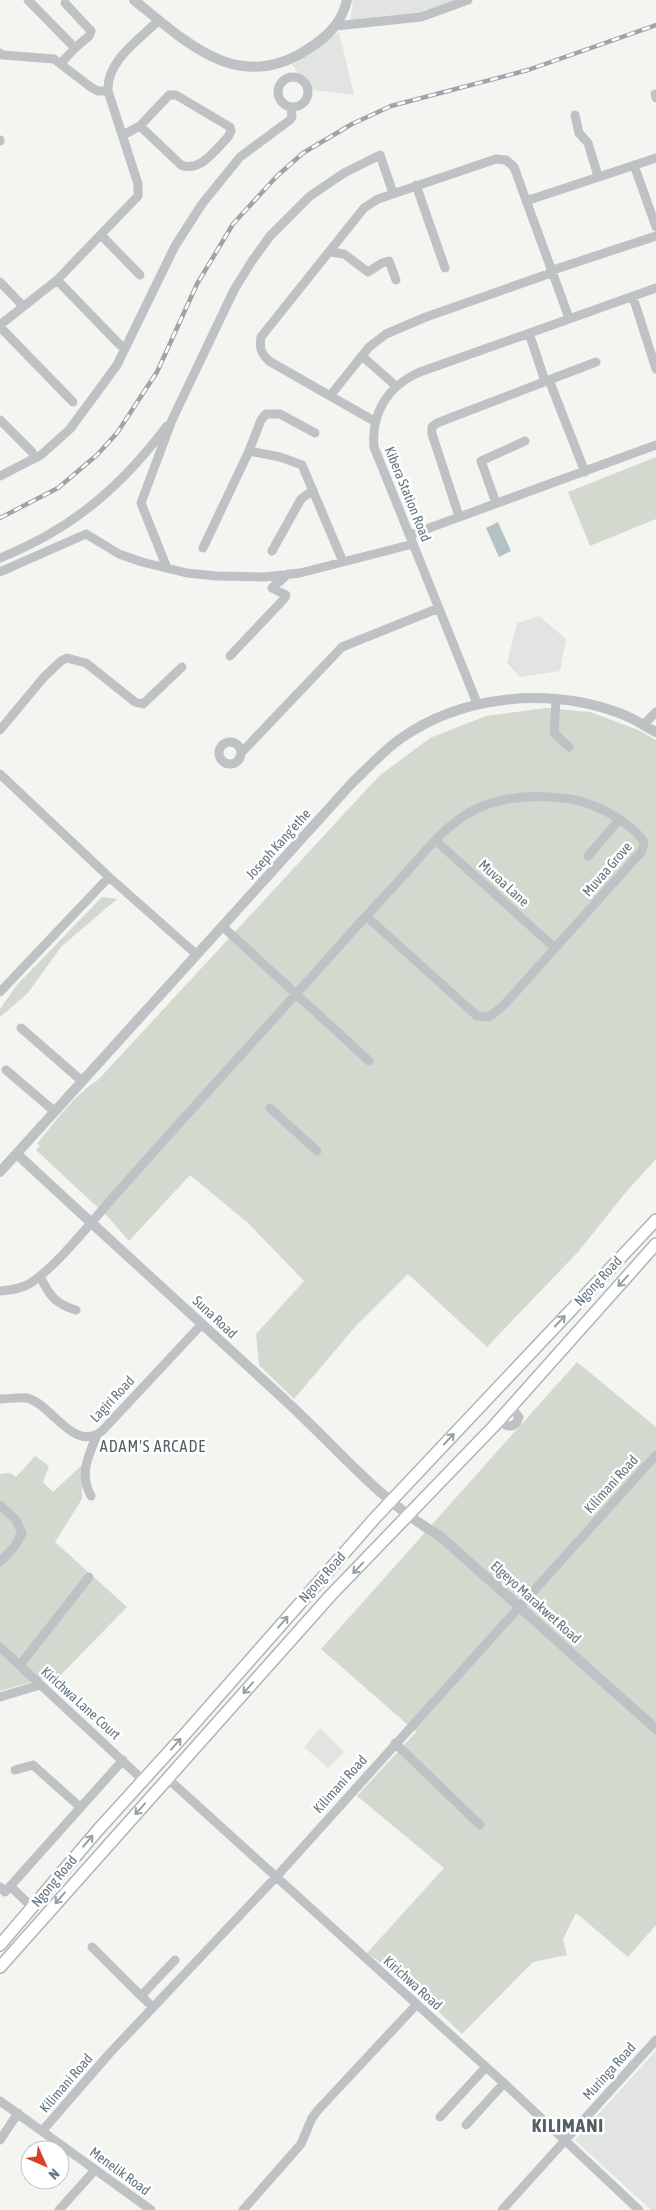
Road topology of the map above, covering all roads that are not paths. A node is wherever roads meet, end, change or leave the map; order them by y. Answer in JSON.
{"nodes":[{"id":1,"x":28,"y":0,"type":"edge"},
{"id":2,"x":134,"y":0,"type":"edge"},
{"id":3,"x":347,"y":0,"type":"edge"},
{"id":4,"x":468,"y":0,"type":"edge"},
{"id":5,"x":64,"y":3,"type":"dead end"},
{"id":6,"x":159,"y":20,"type":"junction"},
{"id":7,"x":336,"y":26,"type":"junction"},
{"id":8,"x":74,"y":48,"type":"junction"},
{"id":9,"x":1,"y":55,"type":"edge"},
{"id":10,"x":61,"y":62,"type":"junction"},
{"id":11,"x":283,"y":64,"type":"junction"},
{"id":12,"x":286,"y":78,"type":"junction"},
{"id":13,"x":108,"y":90,"type":"junction"},
{"id":14,"x":291,"y":108,"type":"junction"},
{"id":15,"x":575,"y":115,"type":"dead end"},
{"id":16,"x":140,"y":126,"type":"junction"},
{"id":17,"x":123,"y":135,"type":"junction"},
{"id":18,"x":656,"y":158,"type":"edge"},
{"id":19,"x":634,"y":165,"type":"junction"},
{"id":20,"x":598,"y":176,"type":"junction"},
{"id":21,"x":416,"y":185,"type":"junction"},
{"id":22,"x":393,"y":193,"type":"junction"},
{"id":23,"x":526,"y":201,"type":"junction"},
{"id":24,"x":656,"y":227,"type":"edge"},
{"id":25,"x":101,"y":236,"type":"junction"},
{"id":26,"x":656,"y":236,"type":"edge"},
{"id":27,"x":330,"y":252,"type":"junction"},
{"id":28,"x":445,"y":268,"type":"dead end"},
{"id":29,"x":551,"y":272,"type":"junction"},
{"id":30,"x":140,"y":276,"type":"dead end"},
{"id":31,"x":57,"y":280,"type":"junction"},
{"id":32,"x":396,"y":280,"type":"dead end"},
{"id":33,"x":0,"y":282,"type":"edge"},
{"id":34,"x":656,"y":288,"type":"edge"},
{"id":35,"x":633,"y":296,"type":"junction"},
{"id":36,"x":22,"y":306,"type":"junction"},
{"id":37,"x":569,"y":318,"type":"junction"},
{"id":38,"x":0,"y":326,"type":"edge"},
{"id":39,"x":529,"y":333,"type":"junction"},
{"id":40,"x":120,"y":344,"type":"dead end"},
{"id":41,"x":362,"y":356,"type":"junction"},
{"id":42,"x":596,"y":362,"type":"dead end"},
{"id":43,"x":656,"y":369,"type":"edge"},
{"id":44,"x":547,"y":380,"type":"junction"},
{"id":45,"x":396,"y":386,"type":"junction"},
{"id":46,"x":330,"y":396,"type":"junction"},
{"id":47,"x":73,"y":402,"type":"dead end"},
{"id":48,"x":0,"y":420,"type":"edge"},
{"id":49,"x":172,"y":420,"type":"junction"},
{"id":50,"x":374,"y":421,"type":"junction"},
{"id":51,"x":315,"y":433,"type":"dead end"},
{"id":52,"x":525,"y":441,"type":"dead end"},
{"id":53,"x":656,"y":445,"type":"edge"},
{"id":54,"x":249,"y":451,"type":"junction"},
{"id":55,"x":32,"y":452,"type":"dead end"},
{"id":56,"x":585,"y":472,"type":"junction"},
{"id":57,"x":0,"y":476,"type":"edge"},
{"id":58,"x":314,"y":490,"type":"junction"},
{"id":59,"x":496,"y":503,"type":"junction"},
{"id":60,"x":459,"y":516,"type":"junction"},
{"id":61,"x":411,"y":539,"type":"junction"},
{"id":62,"x":203,"y":548,"type":"dead end"},
{"id":63,"x":272,"y":551,"type":"dead end"},
{"id":64,"x":0,"y":558,"type":"edge"},
{"id":65,"x":342,"y":562,"type":"junction"},
{"id":66,"x":167,"y":568,"type":"junction"},
{"id":67,"x":0,"y":572,"type":"edge"},
{"id":68,"x":288,"y":574,"type":"junction"},
{"id":69,"x":439,"y":608,"type":"junction"},
{"id":70,"x":230,"y":656,"type":"dead end"},
{"id":71,"x":182,"y":667,"type":"dead end"},
{"id":72,"x":556,"y":700,"type":"junction"},
{"id":73,"x":477,"y":702,"type":"junction"},
{"id":74,"x":656,"y":712,"type":"edge"},
{"id":75,"x":643,"y":725,"type":"junction"},
{"id":76,"x":0,"y":730,"type":"edge"},
{"id":77,"x":656,"y":732,"type":"edge"},
{"id":78,"x":569,"y":747,"type":"dead end"},
{"id":79,"x":241,"y":753,"type":"dead end"},
{"id":80,"x":0,"y":774,"type":"edge"},
{"id":81,"x":619,"y":820,"type":"junction"},
{"id":82,"x":435,"y":840,"type":"junction"},
{"id":83,"x":588,"y":856,"type":"dead end"},
{"id":84,"x":109,"y":877,"type":"junction"},
{"id":85,"x":366,"y":916,"type":"junction"},
{"id":86,"x":222,"y":926,"type":"junction"},
{"id":87,"x":556,"y":948,"type":"junction"},
{"id":88,"x":196,"y":954,"type":"junction"},
{"id":89,"x":0,"y":992,"type":"edge"},
{"id":90,"x":295,"y":994,"type":"junction"},
{"id":91,"x":21,"y":1028,"type":"dead end"},
{"id":92,"x":369,"y":1061,"type":"dead end"},
{"id":93,"x":6,"y":1070,"type":"dead end"},
{"id":94,"x":82,"y":1081,"type":"junction"},
{"id":95,"x":270,"y":1108,"type":"dead end"},
{"id":96,"x":54,"y":1111,"type":"junction"},
{"id":97,"x":316,"y":1151,"type":"dead end"},
{"id":98,"x":17,"y":1154,"type":"junction"},
{"id":99,"x":0,"y":1172,"type":"edge"},
{"id":100,"x":656,"y":1220,"type":"edge"},
{"id":101,"x":91,"y":1222,"type":"junction"},
{"id":102,"x":656,"y":1244,"type":"edge"},
{"id":103,"x":40,"y":1276,"type":"junction"},
{"id":104,"x":0,"y":1291,"type":"edge"},
{"id":105,"x":76,"y":1310,"type":"dead end"},
{"id":106,"x":202,"y":1324,"type":"junction"},
{"id":107,"x":0,"y":1399,"type":"edge"},
{"id":108,"x":97,"y":1434,"type":"junction"},
{"id":109,"x":656,"y":1455,"type":"edge"},
{"id":110,"x":91,"y":1496,"type":"dead end"},
{"id":111,"x":392,"y":1502,"type":"junction"},
{"id":112,"x":0,"y":1505,"type":"edge"},
{"id":113,"x":408,"y":1514,"type":"junction"},
{"id":114,"x":0,"y":1562,"type":"edge"},
{"id":115,"x":89,"y":1578,"type":"dead end"},
{"id":116,"x":520,"y":1605,"type":"junction"},
{"id":117,"x":0,"y":1648,"type":"edge"},
{"id":118,"x":20,"y":1665,"type":"junction"},
{"id":119,"x":40,"y":1685,"type":"junction"},
{"id":120,"x":0,"y":1697,"type":"edge"},
{"id":121,"x":656,"y":1729,"type":"edge"},
{"id":122,"x":395,"y":1743,"type":"junction"},
{"id":123,"x":123,"y":1760,"type":"junction"},
{"id":124,"x":15,"y":1770,"type":"dead end"},
{"id":125,"x":167,"y":1778,"type":"junction"},
{"id":126,"x":143,"y":1780,"type":"junction"},
{"id":127,"x":80,"y":1807,"type":"junction"},
{"id":128,"x":480,"y":1825,"type":"dead end"},
{"id":129,"x":277,"y":1876,"type":"junction"},
{"id":130,"x":10,"y":1886,"type":"junction"},
{"id":131,"x":0,"y":1887,"type":"edge"},
{"id":132,"x":32,"y":1907,"type":"junction"},
{"id":133,"x":0,"y":1945,"type":"edge"},
{"id":134,"x":92,"y":1947,"type":"dead end"},
{"id":135,"x":175,"y":1960,"type":"dead end"},
{"id":136,"x":0,"y":1967,"type":"edge"},
{"id":137,"x":141,"y":1996,"type":"junction"},
{"id":138,"x":417,"y":2004,"type":"junction"},
{"id":139,"x":153,"y":2007,"type":"junction"},
{"id":140,"x":656,"y":2040,"type":"edge"},
{"id":141,"x":486,"y":2067,"type":"junction"},
{"id":142,"x":504,"y":2084,"type":"junction"},
{"id":143,"x":0,"y":2100,"type":"edge"},
{"id":144,"x":18,"y":2113,"type":"junction"},
{"id":145,"x":440,"y":2117,"type":"dead end"},
{"id":146,"x":466,"y":2125,"type":"dead end"},
{"id":147,"x":43,"y":2130,"type":"junction"},
{"id":148,"x":0,"y":2140,"type":"edge"},
{"id":149,"x":565,"y":2140,"type":"junction"},
{"id":150,"x":95,"y":2170,"type":"junction"},
{"id":151,"x":59,"y":2210,"type":"edge"},
{"id":152,"x":151,"y":2210,"type":"edge"},
{"id":153,"x":243,"y":2210,"type":"edge"},
{"id":154,"x":502,"y":2210,"type":"edge"},
{"id":155,"x":639,"y":2210,"type":"edge"}],
"edges":[{"from":1,"to":8,"type":"street"},
{"from":2,"to":6,"type":"street"},
{"from":3,"to":7,"type":"street"},
{"from":4,"to":7,"type":"street"},
{"from":5,"to":8,"type":"street"},
{"from":6,"to":11,"type":"street"},
{"from":6,"to":13,"type":"street"},
{"from":7,"to":11,"type":"street"},
{"from":8,"to":10,"type":"street"},
{"from":9,"to":10,"type":"street"},
{"from":10,"to":13,"type":"street"},
{"from":11,"to":12,"type":"street"},
{"from":12,"to":14,"type":"street"},
{"from":12,"to":14,"type":"street"},
{"from":13,"to":17,"type":"street"},
{"from":14,"to":57,"type":"street"},
{"from":15,"to":20,"type":"street"},
{"from":16,"to":16,"type":"street"},
{"from":16,"to":17,"type":"street"},
{"from":17,"to":25,"type":"street"},
{"from":18,"to":19,"type":"street"},
{"from":19,"to":20,"type":"street"},
{"from":19,"to":24,"type":"street"},
{"from":20,"to":23,"type":"street"},
{"from":21,"to":22,"type":"street"},
{"from":21,"to":23,"type":"street"},
{"from":21,"to":28,"type":"street"},
{"from":22,"to":27,"type":"street"},
{"from":22,"to":49,"type":"street"},
{"from":23,"to":29,"type":"street"},
{"from":25,"to":30,"type":"street"},
{"from":25,"to":31,"type":"street"},
{"from":26,"to":29,"type":"street"},
{"from":27,"to":32,"type":"street"},
{"from":27,"to":46,"type":"street"},
{"from":29,"to":37,"type":"street"},
{"from":29,"to":41,"type":"street"},
{"from":31,"to":36,"type":"street"},
{"from":31,"to":40,"type":"street"},
{"from":33,"to":36,"type":"street"},
{"from":34,"to":35,"type":"street","name":"Kibera Station Road"},
{"from":35,"to":37,"type":"street","name":"Kibera Station Road"},
{"from":35,"to":43,"type":"street"},
{"from":36,"to":38,"type":"street"},
{"from":37,"to":39,"type":"street","name":"Kibera Station Road"},
{"from":38,"to":47,"type":"street"},
{"from":39,"to":44,"type":"street"},
{"from":39,"to":45,"type":"street","name":"Kibera Station Road"},
{"from":41,"to":45,"type":"street"},
{"from":41,"to":46,"type":"street"},
{"from":42,"to":44,"type":"street"},
{"from":44,"to":56,"type":"street"},
{"from":44,"to":60,"type":"street"},
{"from":45,"to":50,"type":"street","name":"Kibera Station Road"},
{"from":46,"to":50,"type":"street"},
{"from":48,"to":55,"type":"street"},
{"from":49,"to":64,"type":"street"},
{"from":49,"to":66,"type":"street"},
{"from":50,"to":61,"type":"street","name":"Kibera Station Road"},
{"from":51,"to":54,"type":"street"},
{"from":52,"to":59,"type":"street"},
{"from":53,"to":56,"type":"street"},
{"from":54,"to":58,"type":"street"},
{"from":54,"to":62,"type":"street"},
{"from":56,"to":59,"type":"street"},
{"from":58,"to":63,"type":"street"},
{"from":58,"to":65,"type":"street"},
{"from":59,"to":60,"type":"street"},
{"from":60,"to":61,"type":"street"},
{"from":61,"to":65,"type":"street"},
{"from":61,"to":69,"type":"street","name":"Kibera Station Road"},
{"from":65,"to":68,"type":"street"},
{"from":66,"to":67,"type":"street"},
{"from":66,"to":68,"type":"street"},
{"from":68,"to":70,"type":"street"},
{"from":69,"to":73,"type":"street","name":"Kibera Station Road"},
{"from":69,"to":79,"type":"street"},
{"from":71,"to":76,"type":"street"},
{"from":72,"to":73,"type":"street","name":"Joseph Kang'ethe"},
{"from":72,"to":75,"type":"street","name":"Joseph Kang'ethe"},
{"from":72,"to":78,"type":"street"},
{"from":73,"to":86,"type":"street","name":"Joseph Kang'ethe"},
{"from":74,"to":75,"type":"street"},
{"from":75,"to":77,"type":"street","name":"Joseph Kang'ethe"},
{"from":80,"to":84,"type":"street"},
{"from":81,"to":82,"type":"street","name":"Muvaa Grove"},
{"from":81,"to":83,"type":"street"},
{"from":81,"to":87,"type":"street","name":"Muvaa Grove"},
{"from":82,"to":85,"type":"street","name":"Muvaa Grove"},
{"from":82,"to":87,"type":"street","name":"Muvaa Lane"},
{"from":84,"to":88,"type":"street"},
{"from":84,"to":89,"type":"street"},
{"from":85,"to":87,"type":"street","name":"Muvaa Grove"},
{"from":85,"to":90,"type":"street"},
{"from":86,"to":88,"type":"street","name":"Joseph Kang'ethe"},
{"from":86,"to":90,"type":"street"},
{"from":88,"to":94,"type":"street","name":"Joseph Kang'ethe"},
{"from":90,"to":92,"type":"street"},
{"from":90,"to":101,"type":"street"},
{"from":91,"to":94,"type":"street"},
{"from":93,"to":96,"type":"street"},
{"from":94,"to":96,"type":"street","name":"Joseph Kang'ethe"},
{"from":95,"to":97,"type":"street"},
{"from":96,"to":98,"type":"street","name":"Joseph Kang'ethe"},
{"from":98,"to":99,"type":"street","name":"Joseph Kang'ethe"},
{"from":98,"to":101,"type":"street","name":"Suna Road"},
{"from":111,"to":100,"type":"main road","name":"Ngong Road","one_way":true},
{"from":101,"to":103,"type":"street"},
{"from":101,"to":106,"type":"street","name":"Suna Road"},
{"from":102,"to":113,"type":"main road","name":"Ngong Road","one_way":true},
{"from":103,"to":104,"type":"street"},
{"from":103,"to":105,"type":"street"},
{"from":106,"to":108,"type":"street","name":"Lagiri Road"},
{"from":106,"to":111,"type":"street","name":"Suna Road"},
{"from":107,"to":108,"type":"street","name":"Lagiri Road"},
{"from":108,"to":110,"type":"street"},
{"from":109,"to":116,"type":"street","name":"Kilimani Road"},
{"from":111,"to":113,"type":"street","name":"Elgeyo Marakwet Road"},
{"from":126,"to":111,"type":"main road","name":"Ngong Road","one_way":true},
{"from":112,"to":114,"type":"street"},
{"from":113,"to":116,"type":"street","name":"Elgeyo Marakwet Road"},
{"from":113,"to":125,"type":"main road","name":"Ngong Road","one_way":true},
{"from":115,"to":118,"type":"street"},
{"from":116,"to":121,"type":"street","name":"Elgeyo Marakwet Road"},
{"from":116,"to":122,"type":"street","name":"Kilimani Road"},
{"from":117,"to":118,"type":"street","name":"Kirichwa Lane Court"},
{"from":118,"to":119,"type":"street","name":"Kirichwa Lane Court"},
{"from":119,"to":120,"type":"street"},
{"from":119,"to":123,"type":"street","name":"Kirichwa Lane Court"},
{"from":122,"to":128,"type":"street"},
{"from":122,"to":129,"type":"street","name":"Kilimani Road"},
{"from":123,"to":126,"type":"street","name":"Kirichwa Lane Court"},
{"from":123,"to":127,"type":"street"},
{"from":124,"to":127,"type":"street"},
{"from":125,"to":129,"type":"street","name":"Kirichwa Road"},
{"from":125,"to":136,"type":"main road","name":"Ngong Road","one_way":true},
{"from":132,"to":126,"type":"main road","name":"Ngong Road","one_way":true},
{"from":127,"to":130,"type":"street"},
{"from":129,"to":138,"type":"street","name":"Kirichwa Road"},
{"from":129,"to":139,"type":"street","name":"Kilimani Road"},
{"from":130,"to":131,"type":"street"},
{"from":130,"to":132,"type":"street"},
{"from":132,"to":133,"type":"main road","name":"Ngong Road"},
{"from":134,"to":137,"type":"street"},
{"from":135,"to":137,"type":"street"},
{"from":137,"to":139,"type":"street"},
{"from":138,"to":141,"type":"street","name":"Kirichwa Road"},
{"from":138,"to":153,"type":"street"},
{"from":139,"to":147,"type":"street","name":"Kilimani Road"},
{"from":140,"to":149,"type":"street","name":"Muringa Road"},
{"from":141,"to":142,"type":"street","name":"Kirichwa Road"},
{"from":141,"to":145,"type":"street"},
{"from":142,"to":146,"type":"street"},
{"from":142,"to":149,"type":"street","name":"Kirichwa Road"},
{"from":143,"to":144,"type":"street","name":"Menelik Road"},
{"from":144,"to":147,"type":"street","name":"Menelik Road"},
{"from":144,"to":148,"type":"street"},
{"from":147,"to":150,"type":"street","name":"Menelik Road"},
{"from":149,"to":154,"type":"street","name":"Muringa Road"},
{"from":149,"to":155,"type":"street","name":"Kirichwa Road"},
{"from":150,"to":151,"type":"street"},
{"from":150,"to":152,"type":"street","name":"Menelik Road"}]}
